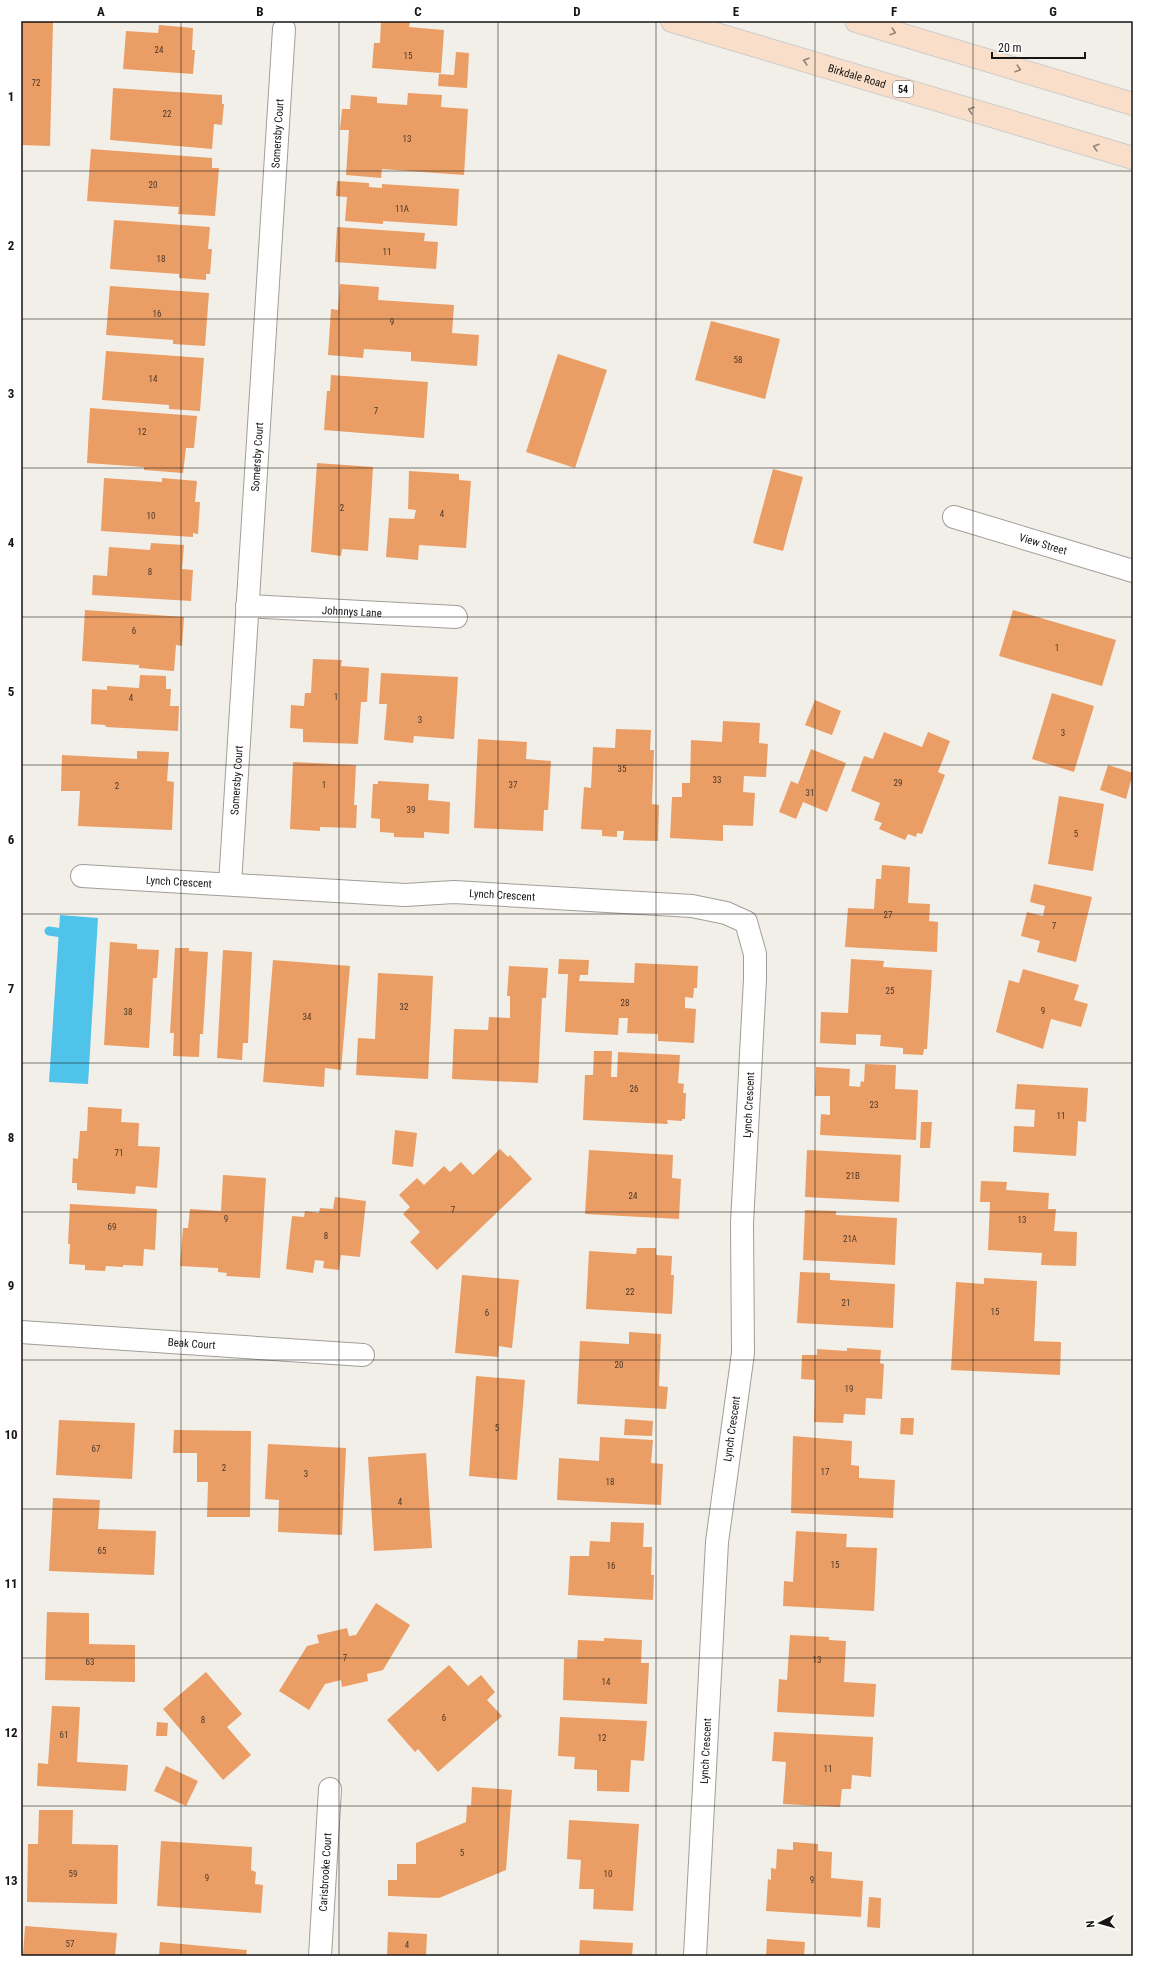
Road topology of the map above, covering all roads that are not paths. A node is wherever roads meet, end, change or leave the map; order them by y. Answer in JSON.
{"nodes":[{"id":1,"x":672,"y":21,"type":"edge"},
{"id":2,"x":856,"y":21,"type":"edge"},
{"id":3,"x":284,"y":29,"type":"dead end"},
{"id":4,"x":1133,"y":104,"type":"edge"},
{"id":5,"x":1133,"y":158,"type":"edge"},
{"id":6,"x":954,"y":517,"type":"dead end"},
{"id":7,"x":1133,"y":571,"type":"edge"},
{"id":8,"x":247,"y":606,"type":"junction"},
{"id":9,"x":456,"y":617,"type":"dead end"},
{"id":10,"x":82,"y":876,"type":"dead end"},
{"id":11,"x":230,"y":884,"type":"junction"},
{"id":12,"x":21,"y":1332,"type":"edge"},
{"id":13,"x":363,"y":1355,"type":"dead end"},
{"id":14,"x":330,"y":1789,"type":"dead end"},
{"id":15,"x":320,"y":1956,"type":"edge"},
{"id":16,"x":695,"y":1956,"type":"edge"}],
"edges":[{"from":5,"to":1,"type":"main road","name":"Birkdale Road","number":"54","one_way":true},
{"from":2,"to":4,"type":"main road","one_way":true},
{"from":3,"to":8,"type":"street","name":"Somersby Court"},
{"from":6,"to":7,"type":"street","name":"View Street"},
{"from":8,"to":9,"type":"street","name":"Johnnys Lane"},
{"from":8,"to":11,"type":"street","name":"Somersby Court"},
{"from":10,"to":11,"type":"street","name":"Lynch Crescent"},
{"from":11,"to":16,"type":"street","name":"Lynch Crescent"},
{"from":12,"to":13,"type":"street","name":"Beak Court"},
{"from":14,"to":15,"type":"street","name":"Carisbrooke Court"}]}
